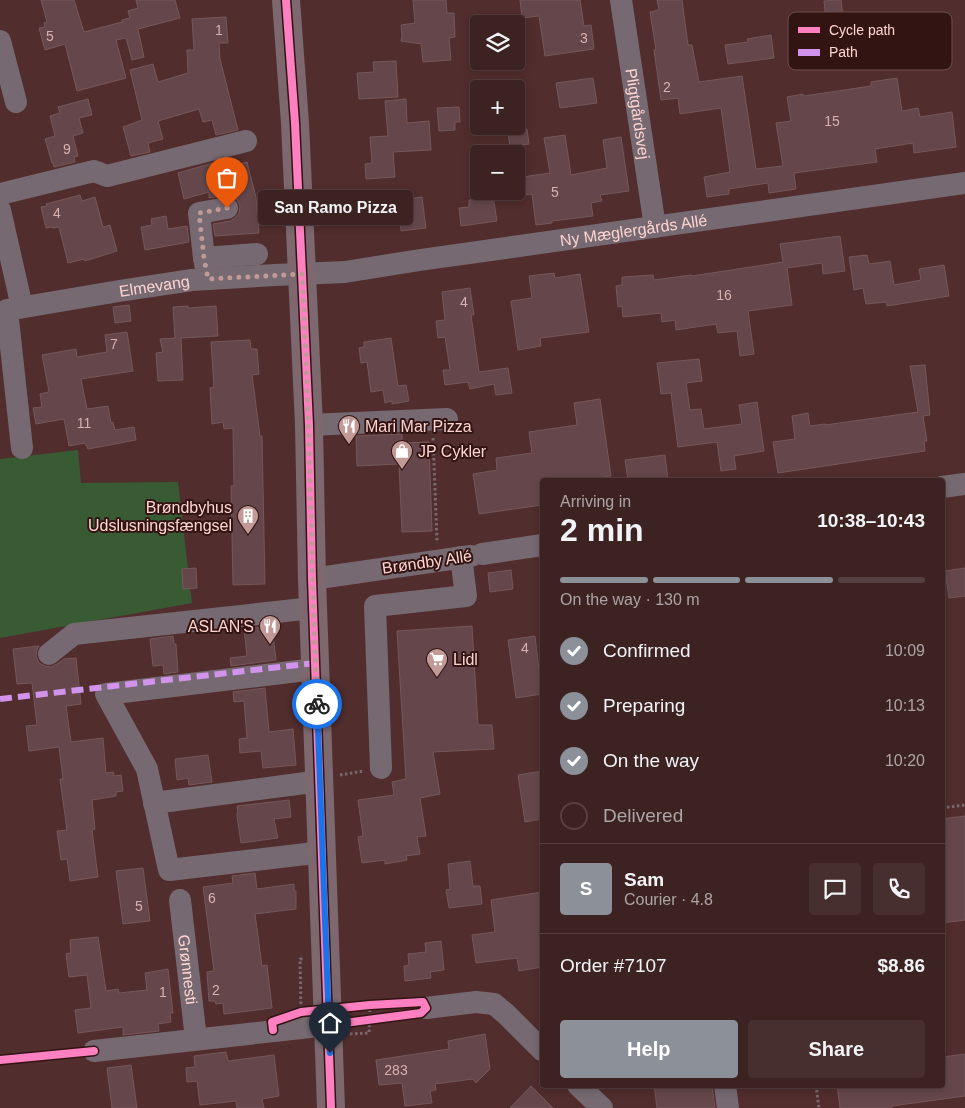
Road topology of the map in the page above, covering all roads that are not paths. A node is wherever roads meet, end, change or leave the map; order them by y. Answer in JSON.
{"nodes":[{"id":1,"x":286,"y":0,"type":"edge"},
{"id":2,"x":621,"y":0,"type":"edge"},
{"id":3,"x":0,"y":41,"type":"edge"},
{"id":4,"x":16,"y":102,"type":"dead end"},
{"id":5,"x":246,"y":141,"type":"dead end"},
{"id":6,"x":965,"y":183,"type":"edge"},
{"id":7,"x":0,"y":194,"type":"edge"},
{"id":8,"x":227,"y":208,"type":"dead end"},
{"id":9,"x":0,"y":210,"type":"edge"},
{"id":10,"x":655,"y":227,"type":"junction"},
{"id":11,"x":257,"y":254,"type":"dead end"},
{"id":12,"x":206,"y":268,"type":"junction"},
{"id":13,"x":302,"y":274,"type":"junction"},
{"id":14,"x":22,"y":307,"type":"junction"},
{"id":15,"x":439,"y":419,"type":"road end"},
{"id":16,"x":309,"y":425,"type":"junction"},
{"id":17,"x":22,"y":448,"type":"dead end"},
{"id":18,"x":965,"y":484,"type":"edge"},
{"id":19,"x":945,"y":487,"type":"edge"},
{"id":20,"x":540,"y":545,"type":"edge"},
{"id":21,"x":471,"y":556,"type":"junction"},
{"id":22,"x":312,"y":579,"type":"junction"},
{"id":23,"x":313,"y":608,"type":"junction"},
{"id":24,"x":49,"y":654,"type":"dead end"},
{"id":25,"x":315,"y":669,"type":"junction"},
{"id":26,"x":381,"y":768,"type":"road end"},
{"id":27,"x":320,"y":780,"type":"junction"},
{"id":28,"x":154,"y":802,"type":"junction"},
{"id":29,"x":323,"y":852,"type":"junction"},
{"id":30,"x":180,"y":900,"type":"dead end"},
{"id":31,"x":426,"y":1008,"type":"dead end"},
{"id":32,"x":319,"y":1018,"type":"junction"},
{"id":33,"x":196,"y":1039,"type":"junction"},
{"id":34,"x":540,"y":1048,"type":"edge"},
{"id":35,"x":94,"y":1051,"type":"dead end"},
{"id":36,"x":581,"y":1088,"type":"edge"},
{"id":37,"x":725,"y":1088,"type":"edge"},
{"id":38,"x":331,"y":1108,"type":"edge"},
{"id":39,"x":602,"y":1108,"type":"edge"},
{"id":40,"x":728,"y":1108,"type":"edge"}],
"edges":[{"from":1,"to":13,"type":"main road"},
{"from":2,"to":10,"type":"street","name":"Pligtgårdsvej"},
{"from":3,"to":4,"type":"street"},
{"from":5,"to":7,"type":"street"},
{"from":6,"to":10,"type":"street","name":"Ny Mæglergårds Allé"},
{"from":8,"to":12,"type":"street"},
{"from":9,"to":14,"type":"street"},
{"from":10,"to":13,"type":"street","name":"Ny Mæglergårds Allé"},
{"from":11,"to":12,"type":"street"},
{"from":12,"to":13,"type":"street","name":"Elmevang"},
{"from":12,"to":14,"type":"street","name":"Elmevang"},
{"from":13,"to":16,"type":"main road"},
{"from":14,"to":17,"type":"street"},
{"from":15,"to":16,"type":"street"},
{"from":16,"to":22,"type":"main road"},
{"from":18,"to":19,"type":"street"},
{"from":20,"to":21,"type":"street","name":"Brøndby Allé"},
{"from":21,"to":22,"type":"street","name":"Brøndby Allé"},
{"from":21,"to":26,"type":"street"},
{"from":22,"to":23,"type":"main road"},
{"from":23,"to":24,"type":"street"},
{"from":23,"to":25,"type":"main road"},
{"from":25,"to":27,"type":"main road"},
{"from":25,"to":28,"type":"street"},
{"from":27,"to":28,"type":"street"},
{"from":27,"to":29,"type":"main road"},
{"from":28,"to":29,"type":"street"},
{"from":29,"to":32,"type":"main road"},
{"from":30,"to":33,"type":"street","name":"Grønnesti"},
{"from":31,"to":34,"type":"street"},
{"from":32,"to":33,"type":"street"},
{"from":32,"to":38,"type":"main road"},
{"from":33,"to":35,"type":"street"},
{"from":36,"to":39,"type":"street"},
{"from":37,"to":40,"type":"street"}]}
